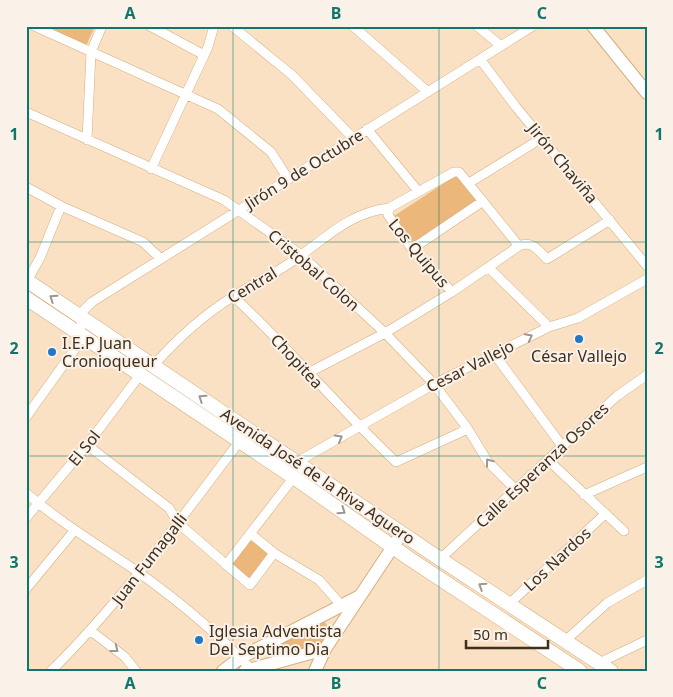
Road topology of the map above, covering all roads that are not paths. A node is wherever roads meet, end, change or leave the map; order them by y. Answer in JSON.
{"nodes":[{"id":1,"x":34,"y":26,"type":"edge"},
{"id":2,"x":102,"y":26,"type":"edge"},
{"id":3,"x":150,"y":26,"type":"edge"},
{"id":4,"x":214,"y":26,"type":"edge"},
{"id":5,"x":232,"y":26,"type":"edge"},
{"id":6,"x":352,"y":26,"type":"edge"},
{"id":7,"x":477,"y":26,"type":"edge"},
{"id":8,"x":533,"y":26,"type":"edge"},
{"id":9,"x":593,"y":26,"type":"edge"},
{"id":10,"x":501,"y":46,"type":"junction"},
{"id":11,"x":91,"y":52,"type":"junction"},
{"id":12,"x":204,"y":55,"type":"junction"},
{"id":13,"x":480,"y":59,"type":"junction"},
{"id":14,"x":428,"y":92,"type":"junction"},
{"id":15,"x":647,"y":93,"type":"edge"},
{"id":16,"x":184,"y":94,"type":"junction"},
{"id":17,"x":26,"y":112,"type":"edge"},
{"id":18,"x":367,"y":129,"type":"junction"},
{"id":19,"x":353,"y":138,"type":"junction"},
{"id":20,"x":542,"y":138,"type":"junction"},
{"id":21,"x":87,"y":140,"type":"junction"},
{"id":22,"x":151,"y":168,"type":"junction"},
{"id":23,"x":288,"y":179,"type":"junction"},
{"id":24,"x":469,"y":183,"type":"junction"},
{"id":25,"x":26,"y":187,"type":"edge"},
{"id":26,"x":418,"y":192,"type":"junction"},
{"id":27,"x":483,"y":202,"type":"junction"},
{"id":28,"x":61,"y":206,"type":"junction"},
{"id":29,"x":389,"y":208,"type":"junction"},
{"id":30,"x":239,"y":209,"type":"junction"},
{"id":31,"x":610,"y":220,"type":"junction"},
{"id":32,"x":520,"y":246,"type":"junction"},
{"id":33,"x":412,"y":249,"type":"junction"},
{"id":34,"x":300,"y":254,"type":"junction"},
{"id":35,"x":160,"y":258,"type":"junction"},
{"id":36,"x":647,"y":266,"type":"edge"},
{"id":37,"x":489,"y":268,"type":"junction"},
{"id":38,"x":647,"y":279,"type":"edge"},
{"id":39,"x":27,"y":281,"type":"edge"},
{"id":40,"x":452,"y":292,"type":"junction"},
{"id":41,"x":233,"y":296,"type":"junction"},
{"id":42,"x":27,"y":301,"type":"edge"},
{"id":43,"x":82,"y":318,"type":"junction"},
{"id":44,"x":550,"y":327,"type":"junction"},
{"id":45,"x":385,"y":333,"type":"junction"},
{"id":46,"x":79,"y":334,"type":"junction"},
{"id":47,"x":495,"y":355,"type":"junction"},
{"id":48,"x":153,"y":366,"type":"junction"},
{"id":49,"x":308,"y":373,"type":"junction"},
{"id":50,"x":140,"y":375,"type":"junction"},
{"id":51,"x":647,"y":375,"type":"edge"},
{"id":52,"x":434,"y":384,"type":"junction"},
{"id":53,"x":26,"y":417,"type":"edge"},
{"id":54,"x":359,"y":427,"type":"junction"},
{"id":55,"x":468,"y":429,"type":"junction"},
{"id":56,"x":239,"y":442,"type":"junction"},
{"id":57,"x":87,"y":445,"type":"junction"},
{"id":58,"x":562,"y":446,"type":"junction"},
{"id":59,"x":548,"y":460,"type":"junction"},
{"id":60,"x":297,"y":462,"type":"junction"},
{"id":61,"x":647,"y":467,"type":"edge"},
{"id":62,"x":294,"y":477,"type":"junction"},
{"id":63,"x":516,"y":490,"type":"junction"},
{"id":64,"x":26,"y":493,"type":"edge"},
{"id":65,"x":584,"y":495,"type":"junction"},
{"id":66,"x":38,"y":503,"type":"junction"},
{"id":67,"x":605,"y":514,"type":"junction"},
{"id":68,"x":26,"y":518,"type":"edge"},
{"id":69,"x":178,"y":523,"type":"junction"},
{"id":70,"x":74,"y":531,"type":"junction"},
{"id":71,"x":624,"y":531,"type":"dead end"},
{"id":72,"x":402,"y":533,"type":"junction"},
{"id":73,"x":251,"y":534,"type":"junction"},
{"id":74,"x":392,"y":547,"type":"junction"},
{"id":75,"x":274,"y":553,"type":"junction"},
{"id":76,"x":440,"y":559,"type":"junction"},
{"id":77,"x":226,"y":565,"type":"junction"},
{"id":78,"x":139,"y":573,"type":"junction"},
{"id":79,"x":647,"y":580,"type":"edge"},
{"id":80,"x":26,"y":589,"type":"edge"},
{"id":81,"x":360,"y":596,"type":"junction"},
{"id":82,"x":509,"y":604,"type":"junction"},
{"id":83,"x":341,"y":605,"type":"junction"},
{"id":84,"x":91,"y":631,"type":"junction"},
{"id":85,"x":647,"y":640,"type":"edge"},
{"id":86,"x":565,"y":641,"type":"junction"},
{"id":87,"x":272,"y":642,"type":"junction"},
{"id":88,"x":325,"y":649,"type":"junction"},
{"id":89,"x":240,"y":658,"type":"junction"},
{"id":90,"x":278,"y":662,"type":"junction"},
{"id":91,"x":605,"y":667,"type":"edge"},
{"id":92,"x":248,"y":670,"type":"edge"},
{"id":93,"x":51,"y":671,"type":"edge"},
{"id":94,"x":136,"y":671,"type":"edge"},
{"id":95,"x":223,"y":671,"type":"edge"},
{"id":96,"x":315,"y":671,"type":"edge"},
{"id":97,"x":580,"y":671,"type":"edge"}],
"edges":[{"from":1,"to":11,"type":"street"},
{"from":2,"to":11,"type":"street"},
{"from":3,"to":12,"type":"street"},
{"from":4,"to":12,"type":"street"},
{"from":5,"to":19,"type":"street"},
{"from":6,"to":14,"type":"street"},
{"from":7,"to":10,"type":"street"},
{"from":8,"to":10,"type":"street","name":"Jirón 9 de Octubre"},
{"from":9,"to":15,"type":"street"},
{"from":10,"to":13,"type":"street","name":"Jirón 9 de Octubre"},
{"from":11,"to":16,"type":"street"},
{"from":11,"to":21,"type":"street"},
{"from":12,"to":16,"type":"street"},
{"from":13,"to":14,"type":"street","name":"Jirón 9 de Octubre"},
{"from":13,"to":20,"type":"street","name":"Jirón Chaviña"},
{"from":14,"to":18,"type":"street","name":"Jirón 9 de Octubre"},
{"from":16,"to":22,"type":"street"},
{"from":16,"to":23,"type":"street"},
{"from":17,"to":21,"type":"street","name":"Cristobal Colon"},
{"from":18,"to":19,"type":"street","name":"Jirón 9 de Octubre"},
{"from":18,"to":26,"type":"street"},
{"from":19,"to":23,"type":"street","name":"Jirón 9 de Octubre"},
{"from":20,"to":24,"type":"street"},
{"from":20,"to":31,"type":"street","name":"Jirón Chaviña"},
{"from":21,"to":22,"type":"street","name":"Cristobal Colon"},
{"from":22,"to":30,"type":"street","name":"Cristobal Colon"},
{"from":23,"to":30,"type":"street","name":"Jirón 9 de Octubre"},
{"from":24,"to":26,"type":"street","name":"Los Quipus"},
{"from":24,"to":27,"type":"street"},
{"from":25,"to":28,"type":"street"},
{"from":26,"to":29,"type":"street","name":"Los Quipus"},
{"from":27,"to":32,"type":"street"},
{"from":27,"to":33,"type":"street"},
{"from":28,"to":35,"type":"street"},
{"from":28,"to":39,"type":"street"},
{"from":29,"to":33,"type":"street","name":"Los Quipus"},
{"from":29,"to":34,"type":"street","name":"Central"},
{"from":30,"to":34,"type":"street","name":"Cristobal Colon"},
{"from":30,"to":35,"type":"street","name":"Jirón 9 de Octubre"},
{"from":31,"to":32,"type":"street"},
{"from":31,"to":36,"type":"street","name":"Jirón Chaviña"},
{"from":32,"to":37,"type":"street"},
{"from":33,"to":40,"type":"street","name":"Los Quipus"},
{"from":34,"to":41,"type":"street","name":"Central"},
{"from":34,"to":45,"type":"street","name":"Cristobal Colon"},
{"from":35,"to":43,"type":"street","name":"Jirón 9 de Octubre"},
{"from":37,"to":40,"type":"street"},
{"from":37,"to":44,"type":"street"},
{"from":38,"to":44,"type":"street","name":"Cesar Vallejo"},
{"from":43,"to":39,"type":"main road","name":"Avenida José de la Riva Aguero","one_way":true},
{"from":40,"to":45,"type":"street"},
{"from":41,"to":48,"type":"street","name":"Central"},
{"from":41,"to":49,"type":"street","name":"Chopitea"},
{"from":42,"to":46,"type":"main road","name":"Avenida José de la Riva Aguero"},
{"from":43,"to":46,"type":"street"},
{"from":43,"to":48,"type":"main road","name":"Avenida José de la Riva Aguero"},
{"from":47,"to":44,"type":"street","name":"Cesar Vallejo","one_way":true},
{"from":45,"to":49,"type":"street"},
{"from":45,"to":52,"type":"street","name":"Cristobal Colon"},
{"from":46,"to":50,"type":"main road","name":"Avenida José de la Riva Aguero"},
{"from":46,"to":53,"type":"street"},
{"from":47,"to":52,"type":"street","name":"Cesar Vallejo"},
{"from":47,"to":58,"type":"street"},
{"from":60,"to":48,"type":"main road","name":"Avenida José de la Riva Aguero","one_way":true},
{"from":49,"to":54,"type":"street","name":"Chopitea"},
{"from":50,"to":56,"type":"main road","name":"Avenida José de la Riva Aguero"},
{"from":50,"to":57,"type":"street","name":"El Sol"},
{"from":51,"to":58,"type":"street","name":"Calle Esperanza Osores"},
{"from":52,"to":54,"type":"street","name":"Cesar Vallejo"},
{"from":52,"to":55,"type":"street","name":"Cristobal Colon"},
{"from":54,"to":55,"type":"street","name":"Chopitea"},
{"from":60,"to":54,"type":"street","name":"Cesar Vallejo","one_way":true},
{"from":63,"to":55,"type":"street","name":"Cristobal Colon","one_way":true},
{"from":56,"to":62,"type":"main road","name":"Avenida José de la Riva Aguero"},
{"from":56,"to":69,"type":"street","name":"Juan Fumagalli"},
{"from":57,"to":66,"type":"street","name":"El Sol"},
{"from":57,"to":69,"type":"street"},
{"from":58,"to":59,"type":"street","name":"Calle Esperanza Osores"},
{"from":59,"to":63,"type":"street","name":"Calle Esperanza Osores"},
{"from":59,"to":65,"type":"street"},
{"from":60,"to":72,"type":"main road","name":"Avenida José de la Riva Aguero"},
{"from":61,"to":65,"type":"street"},
{"from":62,"to":73,"type":"street"},
{"from":62,"to":74,"type":"main road","name":"Avenida José de la Riva Aguero","one_way":true},
{"from":63,"to":76,"type":"street","name":"Calle Esperanza Osores"},
{"from":64,"to":66,"type":"street"},
{"from":65,"to":67,"type":"street"},
{"from":66,"to":68,"type":"street","name":"El Sol"},
{"from":66,"to":70,"type":"street"},
{"from":67,"to":71,"type":"street"},
{"from":67,"to":82,"type":"street","name":"Los Nardos"},
{"from":69,"to":77,"type":"street"},
{"from":69,"to":78,"type":"street","name":"Juan Fumagalli"},
{"from":70,"to":78,"type":"street"},
{"from":70,"to":80,"type":"street"},
{"from":72,"to":74,"type":"street"},
{"from":72,"to":76,"type":"main road","name":"Avenida José de la Riva Aguero"},
{"from":73,"to":75,"type":"street"},
{"from":73,"to":77,"type":"street"},
{"from":74,"to":81,"type":"street"},
{"from":74,"to":97,"type":"main road","name":"Avenida José de la Riva Aguero"},
{"from":75,"to":77,"type":"street"},
{"from":75,"to":83,"type":"street"},
{"from":82,"to":76,"type":"main road","name":"Avenida José de la Riva Aguero","one_way":true},
{"from":78,"to":84,"type":"street","name":"Juan Fumagalli"},
{"from":78,"to":89,"type":"street"},
{"from":79,"to":86,"type":"street"},
{"from":81,"to":83,"type":"street"},
{"from":81,"to":88,"type":"street"},
{"from":82,"to":86,"type":"main road","name":"Avenida José de la Riva Aguero"},
{"from":83,"to":87,"type":"street"},
{"from":84,"to":93,"type":"street","name":"Juan Fumagalli"},
{"from":84,"to":94,"type":"street","one_way":true},
{"from":85,"to":91,"type":"street"},
{"from":86,"to":91,"type":"main road","name":"Avenida José de la Riva Aguero"},
{"from":87,"to":89,"type":"street"},
{"from":87,"to":90,"type":"street"},
{"from":88,"to":90,"type":"street"},
{"from":88,"to":96,"type":"street"},
{"from":89,"to":92,"type":"street"},
{"from":89,"to":95,"type":"street"},
{"from":90,"to":92,"type":"street"}]}
